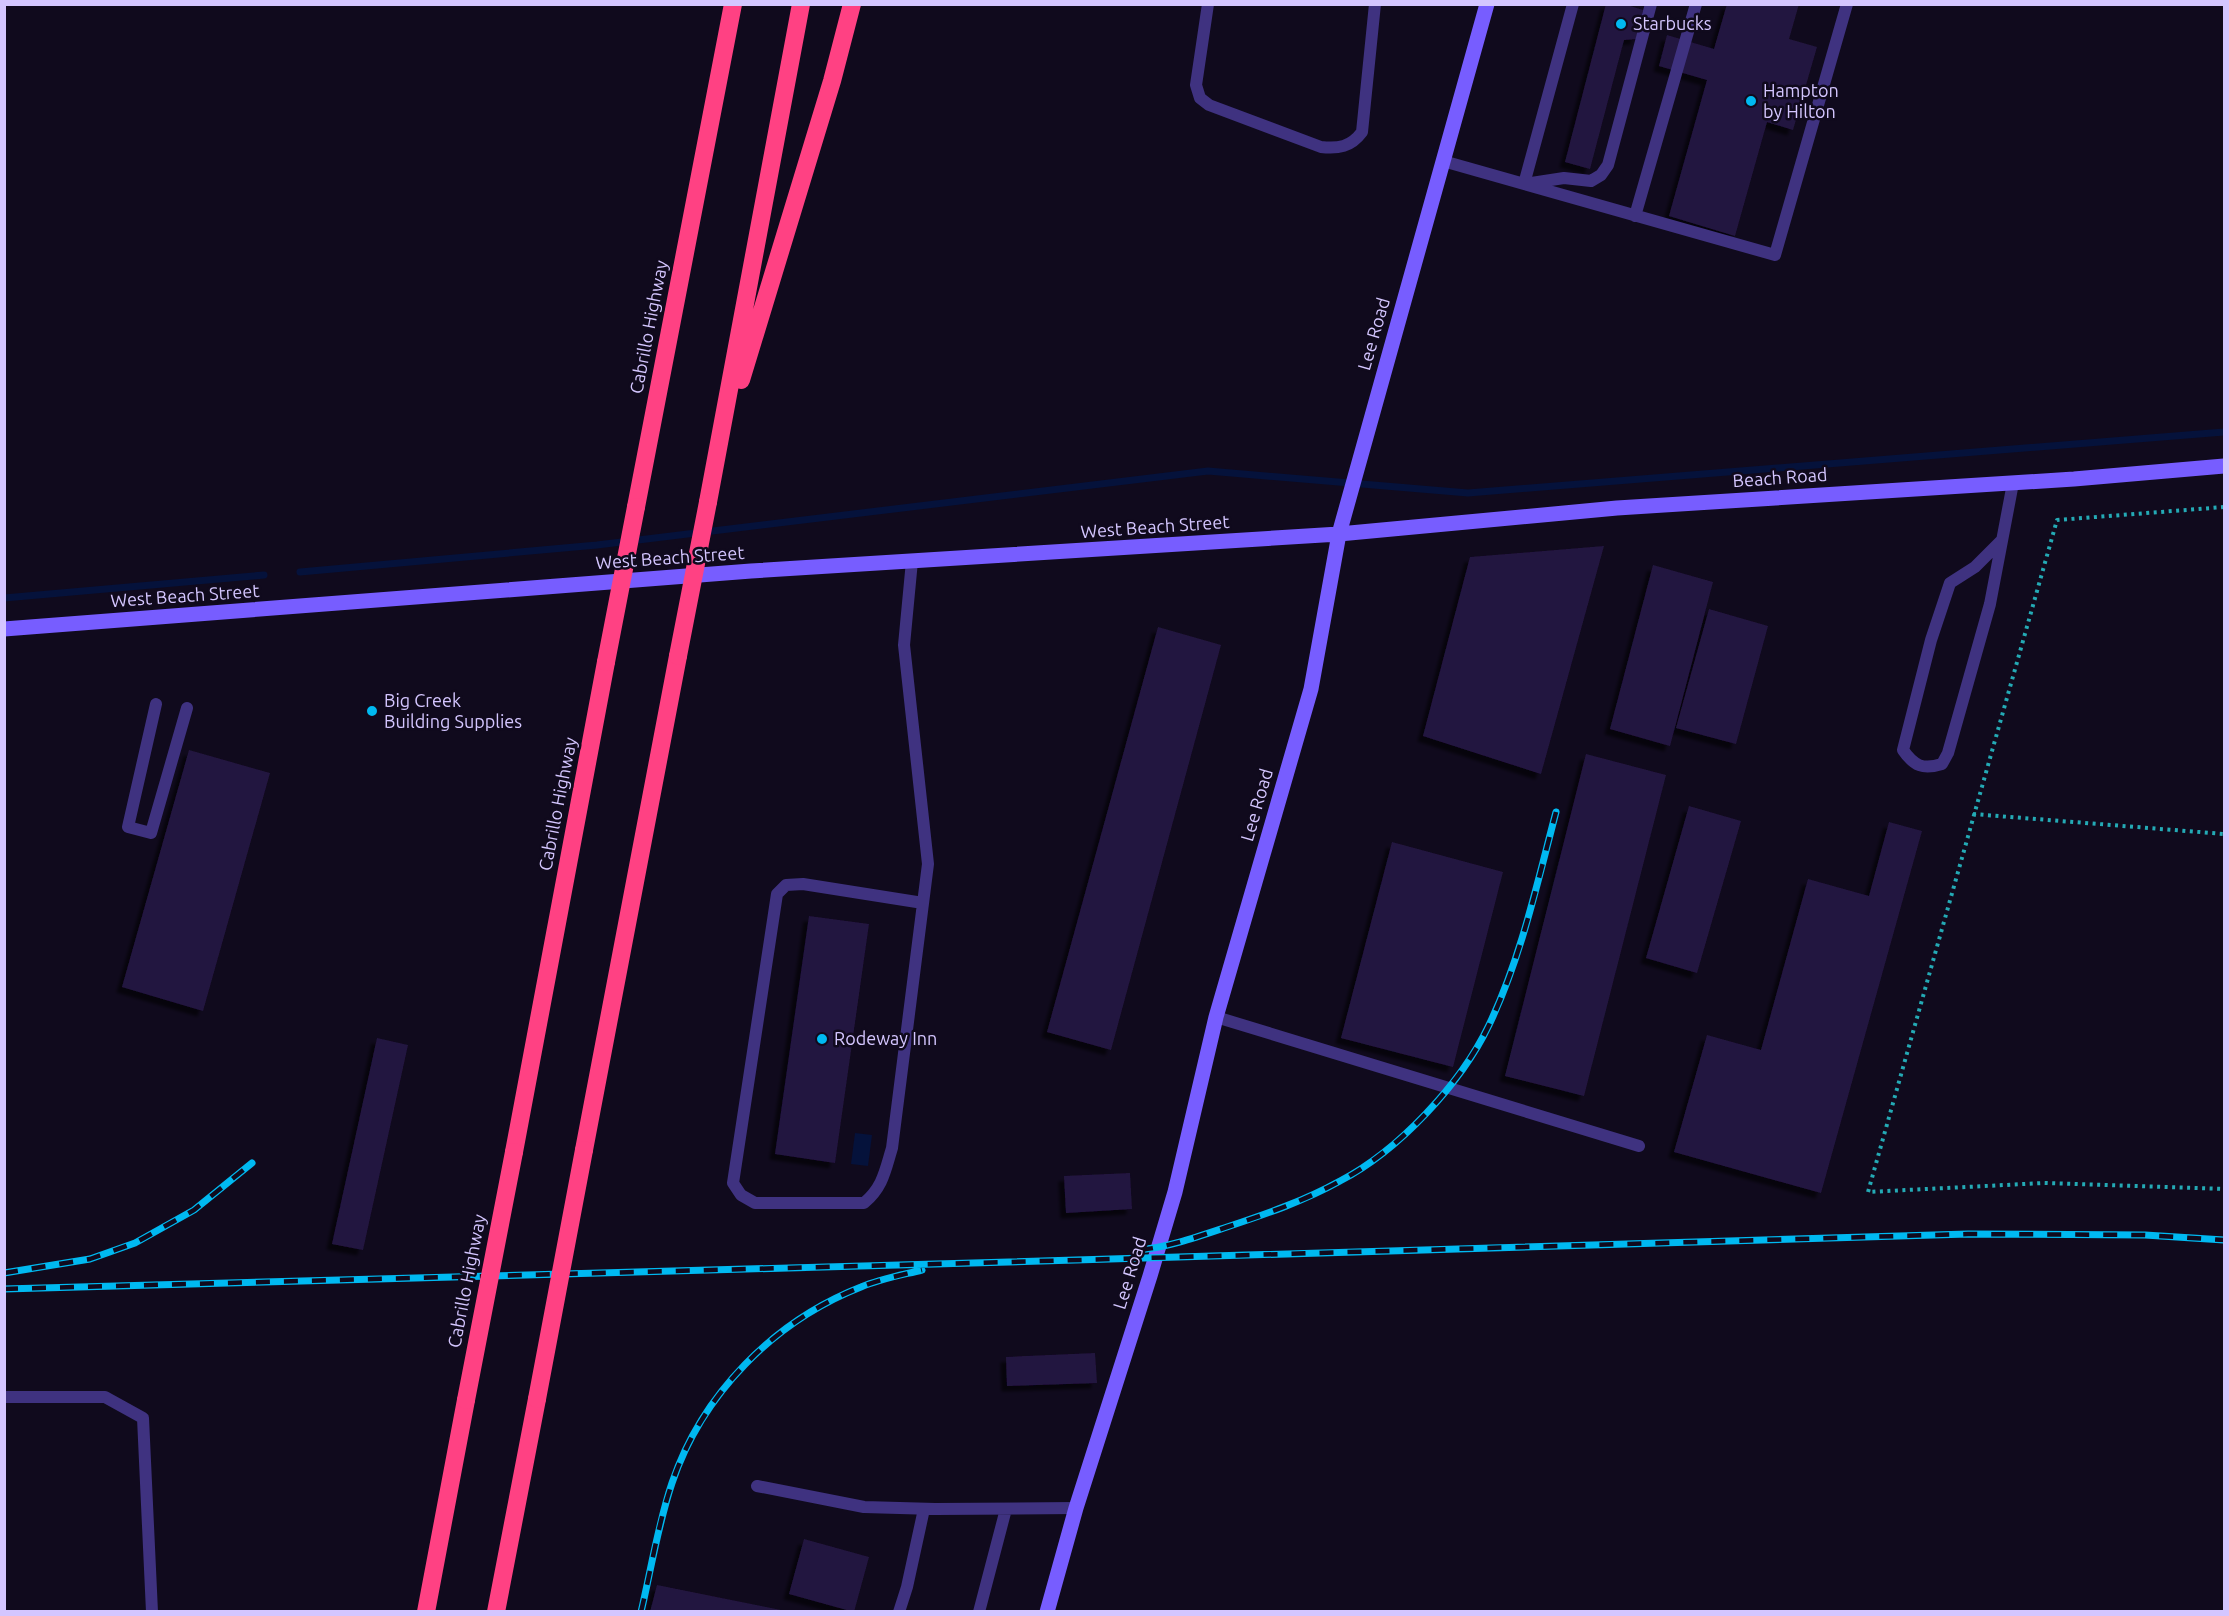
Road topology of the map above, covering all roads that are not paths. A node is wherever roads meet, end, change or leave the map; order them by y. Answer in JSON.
{"nodes":[{"id":1,"x":733,"y":4,"type":"edge"},
{"id":2,"x":801,"y":4,"type":"edge"},
{"id":3,"x":852,"y":4,"type":"edge"},
{"id":4,"x":1208,"y":4,"type":"edge"},
{"id":5,"x":1375,"y":4,"type":"edge"},
{"id":6,"x":1487,"y":4,"type":"edge"},
{"id":7,"x":1573,"y":4,"type":"edge"},
{"id":8,"x":1651,"y":4,"type":"edge"},
{"id":9,"x":1696,"y":4,"type":"edge"},
{"id":10,"x":1847,"y":4,"type":"edge"},
{"id":11,"x":1443,"y":161,"type":"junction"},
{"id":12,"x":1524,"y":184,"type":"junction"},
{"id":13,"x":1635,"y":216,"type":"junction"},
{"id":14,"x":2224,"y":466,"type":"edge"},
{"id":15,"x":714,"y":468,"type":"junction"},
{"id":16,"x":2013,"y":483,"type":"junction"},
{"id":17,"x":1339,"y":534,"type":"junction"},
{"id":18,"x":2001,"y":541,"type":"junction"},
{"id":19,"x":912,"y":561,"type":"junction"},
{"id":20,"x":4,"y":629,"type":"edge"},
{"id":21,"x":156,"y":705,"type":"dead end"},
{"id":22,"x":187,"y":708,"type":"dead end"},
{"id":23,"x":923,"y":903,"type":"junction"},
{"id":24,"x":1216,"y":1017,"type":"junction"},
{"id":25,"x":1639,"y":1146,"type":"dead end"},
{"id":26,"x":4,"y":1397,"type":"edge"},
{"id":27,"x":757,"y":1486,"type":"dead end"},
{"id":28,"x":1076,"y":1508,"type":"junction"},
{"id":29,"x":924,"y":1509,"type":"junction"},
{"id":30,"x":1006,"y":1509,"type":"junction"},
{"id":31,"x":152,"y":1611,"type":"edge"},
{"id":32,"x":426,"y":1611,"type":"edge"},
{"id":33,"x":496,"y":1611,"type":"edge"},
{"id":34,"x":899,"y":1611,"type":"edge"},
{"id":35,"x":979,"y":1611,"type":"edge"},
{"id":36,"x":1047,"y":1611,"type":"edge"}],
"edges":[{"from":1,"to":32,"type":"highway","name":"Cabrillo Highway","bridge":true},
{"from":2,"to":15,"type":"highway"},
{"from":3,"to":15,"type":"highway"},
{"from":4,"to":5,"type":"lane"},
{"from":6,"to":11,"type":"main road","name":"Lee Road"},
{"from":7,"to":12,"type":"lane"},
{"from":8,"to":12,"type":"lane"},
{"from":9,"to":13,"type":"lane"},
{"from":10,"to":13,"type":"lane"},
{"from":11,"to":12,"type":"lane"},
{"from":11,"to":17,"type":"main road","name":"Lee Road"},
{"from":12,"to":13,"type":"lane"},
{"from":14,"to":16,"type":"main road","name":"Beach Road"},
{"from":15,"to":33,"type":"highway","bridge":true},
{"from":16,"to":17,"type":"main road","name":"Beach Road"},
{"from":16,"to":18,"type":"lane"},
{"from":17,"to":19,"type":"main road","name":"West Beach Street"},
{"from":17,"to":24,"type":"main road","name":"Lee Road"},
{"from":18,"to":18,"type":"lane"},
{"from":19,"to":20,"type":"main road","name":"West Beach Street"},
{"from":19,"to":23,"type":"lane"},
{"from":21,"to":22,"type":"lane"},
{"from":23,"to":23,"type":"lane"},
{"from":24,"to":25,"type":"lane"},
{"from":24,"to":28,"type":"main road","name":"Lee Road"},
{"from":26,"to":31,"type":"lane"},
{"from":27,"to":29,"type":"lane"},
{"from":28,"to":30,"type":"lane"},
{"from":28,"to":36,"type":"main road","name":"Lee Road"},
{"from":29,"to":30,"type":"lane"},
{"from":29,"to":34,"type":"lane"},
{"from":30,"to":35,"type":"lane"}]}
